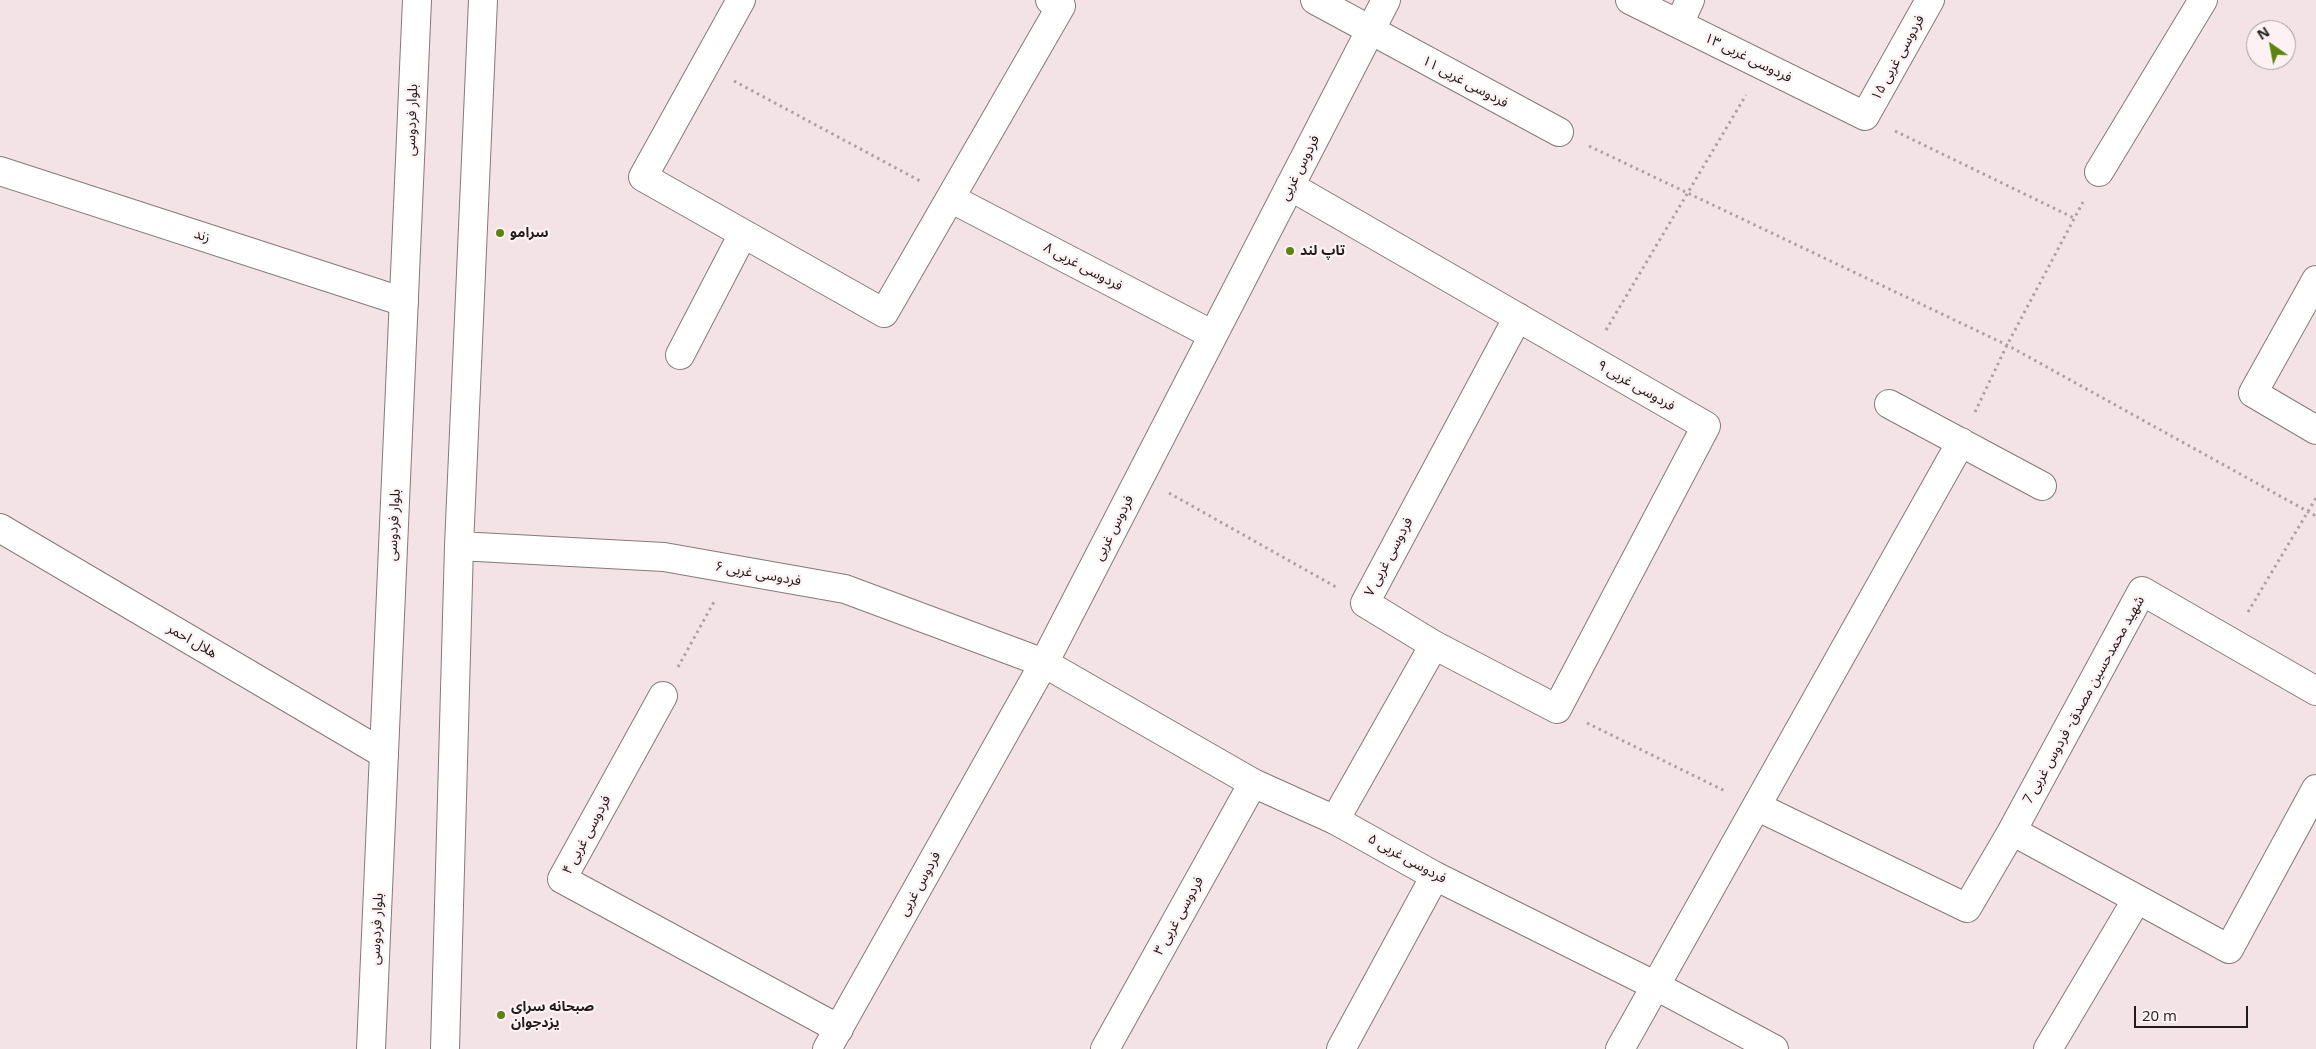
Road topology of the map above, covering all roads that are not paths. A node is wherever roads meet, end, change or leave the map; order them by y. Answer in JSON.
{"nodes":[{"id":1,"x":417,"y":0,"type":"edge"},
{"id":2,"x":483,"y":0,"type":"edge"},
{"id":3,"x":740,"y":0,"type":"edge"},
{"id":4,"x":1050,"y":0,"type":"edge"},
{"id":5,"x":1315,"y":0,"type":"edge"},
{"id":6,"x":1386,"y":0,"type":"edge"},
{"id":7,"x":1630,"y":0,"type":"edge"},
{"id":8,"x":1930,"y":0,"type":"edge"},
{"id":9,"x":2203,"y":0,"type":"edge"},
{"id":10,"x":1684,"y":12,"type":"edge"},
{"id":11,"x":1370,"y":31,"type":"junction"},
{"id":12,"x":1865,"y":116,"type":"joint"},
{"id":13,"x":1559,"y":132,"type":"road end"},
{"id":14,"x":0,"y":170,"type":"edge"},
{"id":15,"x":2099,"y":172,"type":"road end"},
{"id":16,"x":1290,"y":186,"type":"junction"},
{"id":17,"x":952,"y":199,"type":"junction"},
{"id":18,"x":743,"y":234,"type":"junction"},
{"id":19,"x":2316,"y":280,"type":"edge"},
{"id":20,"x":404,"y":302,"type":"junction"},
{"id":21,"x":1518,"y":318,"type":"junction"},
{"id":22,"x":1213,"y":335,"type":"junction"},
{"id":23,"x":680,"y":355,"type":"dead end"},
{"id":24,"x":1889,"y":404,"type":"dead end"},
{"id":25,"x":2316,"y":430,"type":"edge"},
{"id":26,"x":1961,"y":442,"type":"junction"},
{"id":27,"x":2042,"y":486,"type":"dead end"},
{"id":28,"x":0,"y":528,"type":"edge"},
{"id":29,"x":459,"y":546,"type":"junction"},
{"id":30,"x":1434,"y":645,"type":"junction"},
{"id":31,"x":1044,"y":663,"type":"junction"},
{"id":32,"x":2316,"y":691,"type":"edge"},
{"id":33,"x":663,"y":696,"type":"road end"},
{"id":34,"x":1557,"y":709,"type":"joint"},
{"id":35,"x":384,"y":754,"type":"junction"},
{"id":36,"x":1253,"y":783,"type":"junction"},
{"id":37,"x":2316,"y":789,"type":"edge"},
{"id":38,"x":1758,"y":807,"type":"junction"},
{"id":39,"x":1335,"y":820,"type":"junction"},
{"id":40,"x":2012,"y":831,"type":"junction"},
{"id":41,"x":1436,"y":876,"type":"junction"},
{"id":42,"x":2137,"y":900,"type":"junction"},
{"id":43,"x":1656,"y":986,"type":"junction"},
{"id":44,"x":833,"y":1039,"type":"edge"},
{"id":45,"x":371,"y":1049,"type":"edge"},
{"id":46,"x":446,"y":1049,"type":"edge"},
{"id":47,"x":1105,"y":1049,"type":"edge"},
{"id":48,"x":1340,"y":1049,"type":"edge"},
{"id":49,"x":1620,"y":1049,"type":"edge"},
{"id":50,"x":1774,"y":1049,"type":"edge"},
{"id":51,"x":2048,"y":1049,"type":"edge"}],
"edges":[{"from":1,"to":20,"type":"street","name":"بلوار فردوسی"},
{"from":2,"to":29,"type":"street"},
{"from":3,"to":18,"type":"street"},
{"from":4,"to":17,"type":"street"},
{"from":5,"to":11,"type":"street","name":"فردوسی غربی ۱۱"},
{"from":6,"to":11,"type":"street","name":"فردوس غربی"},
{"from":7,"to":10,"type":"street","name":"فردوسی غربی ۱۳"},
{"from":8,"to":12,"type":"street","name":"فردوسی غربی ۱۵"},
{"from":9,"to":15,"type":"street"},
{"from":10,"to":12,"type":"street","name":"فردوسی غربی ۱۳"},
{"from":11,"to":13,"type":"street","name":"فردوسی غربی ۱۱"},
{"from":11,"to":16,"type":"street","name":"فردوس غربی"},
{"from":14,"to":20,"type":"street","name":"زند"},
{"from":16,"to":21,"type":"street","name":"فردوسی غربی ۹"},
{"from":16,"to":22,"type":"street","name":"فردوس غربی"},
{"from":17,"to":18,"type":"street"},
{"from":17,"to":22,"type":"street","name":"فردوسی غربی ۸"},
{"from":18,"to":23,"type":"street"},
{"from":19,"to":25,"type":"street"},
{"from":20,"to":35,"type":"street","name":"بلوار فردوسی"},
{"from":21,"to":30,"type":"street","name":"فردوسی غربی ۷"},
{"from":21,"to":34,"type":"street","name":"فردوسی غربی ۹"},
{"from":22,"to":31,"type":"street","name":"فردوس غربی"},
{"from":24,"to":26,"type":"street"},
{"from":26,"to":27,"type":"street"},
{"from":26,"to":38,"type":"street"},
{"from":28,"to":35,"type":"street","name":"هلال احمر"},
{"from":29,"to":31,"type":"street","name":"فردوسی غربی ۶"},
{"from":29,"to":46,"type":"street"},
{"from":30,"to":34,"type":"street","name":"فردوسی غربی ۷"},
{"from":30,"to":39,"type":"street"},
{"from":31,"to":36,"type":"street","name":"فردوسی غربی ۵"},
{"from":31,"to":44,"type":"street","name":"فردوس غربی"},
{"from":32,"to":40,"type":"street","name":"شهید محمدحسین مصدق- فردوس غربی 7"},
{"from":33,"to":44,"type":"street","name":"فردوسی غربی ۴"},
{"from":35,"to":45,"type":"street","name":"بلوار فردوسی"},
{"from":36,"to":39,"type":"street","name":"فردوسی غربی ۵"},
{"from":36,"to":47,"type":"street","name":"فردوسی غربی ۳"},
{"from":37,"to":42,"type":"street"},
{"from":38,"to":40,"type":"street"},
{"from":38,"to":43,"type":"street"},
{"from":39,"to":41,"type":"street","name":"فردوسی غربی ۵"},
{"from":40,"to":42,"type":"street"},
{"from":41,"to":43,"type":"street","name":"فردوسی غربی ۵"},
{"from":41,"to":48,"type":"street"},
{"from":42,"to":51,"type":"street"},
{"from":43,"to":49,"type":"street"},
{"from":43,"to":50,"type":"street","name":"فردوسی غربی ۵"}]}
